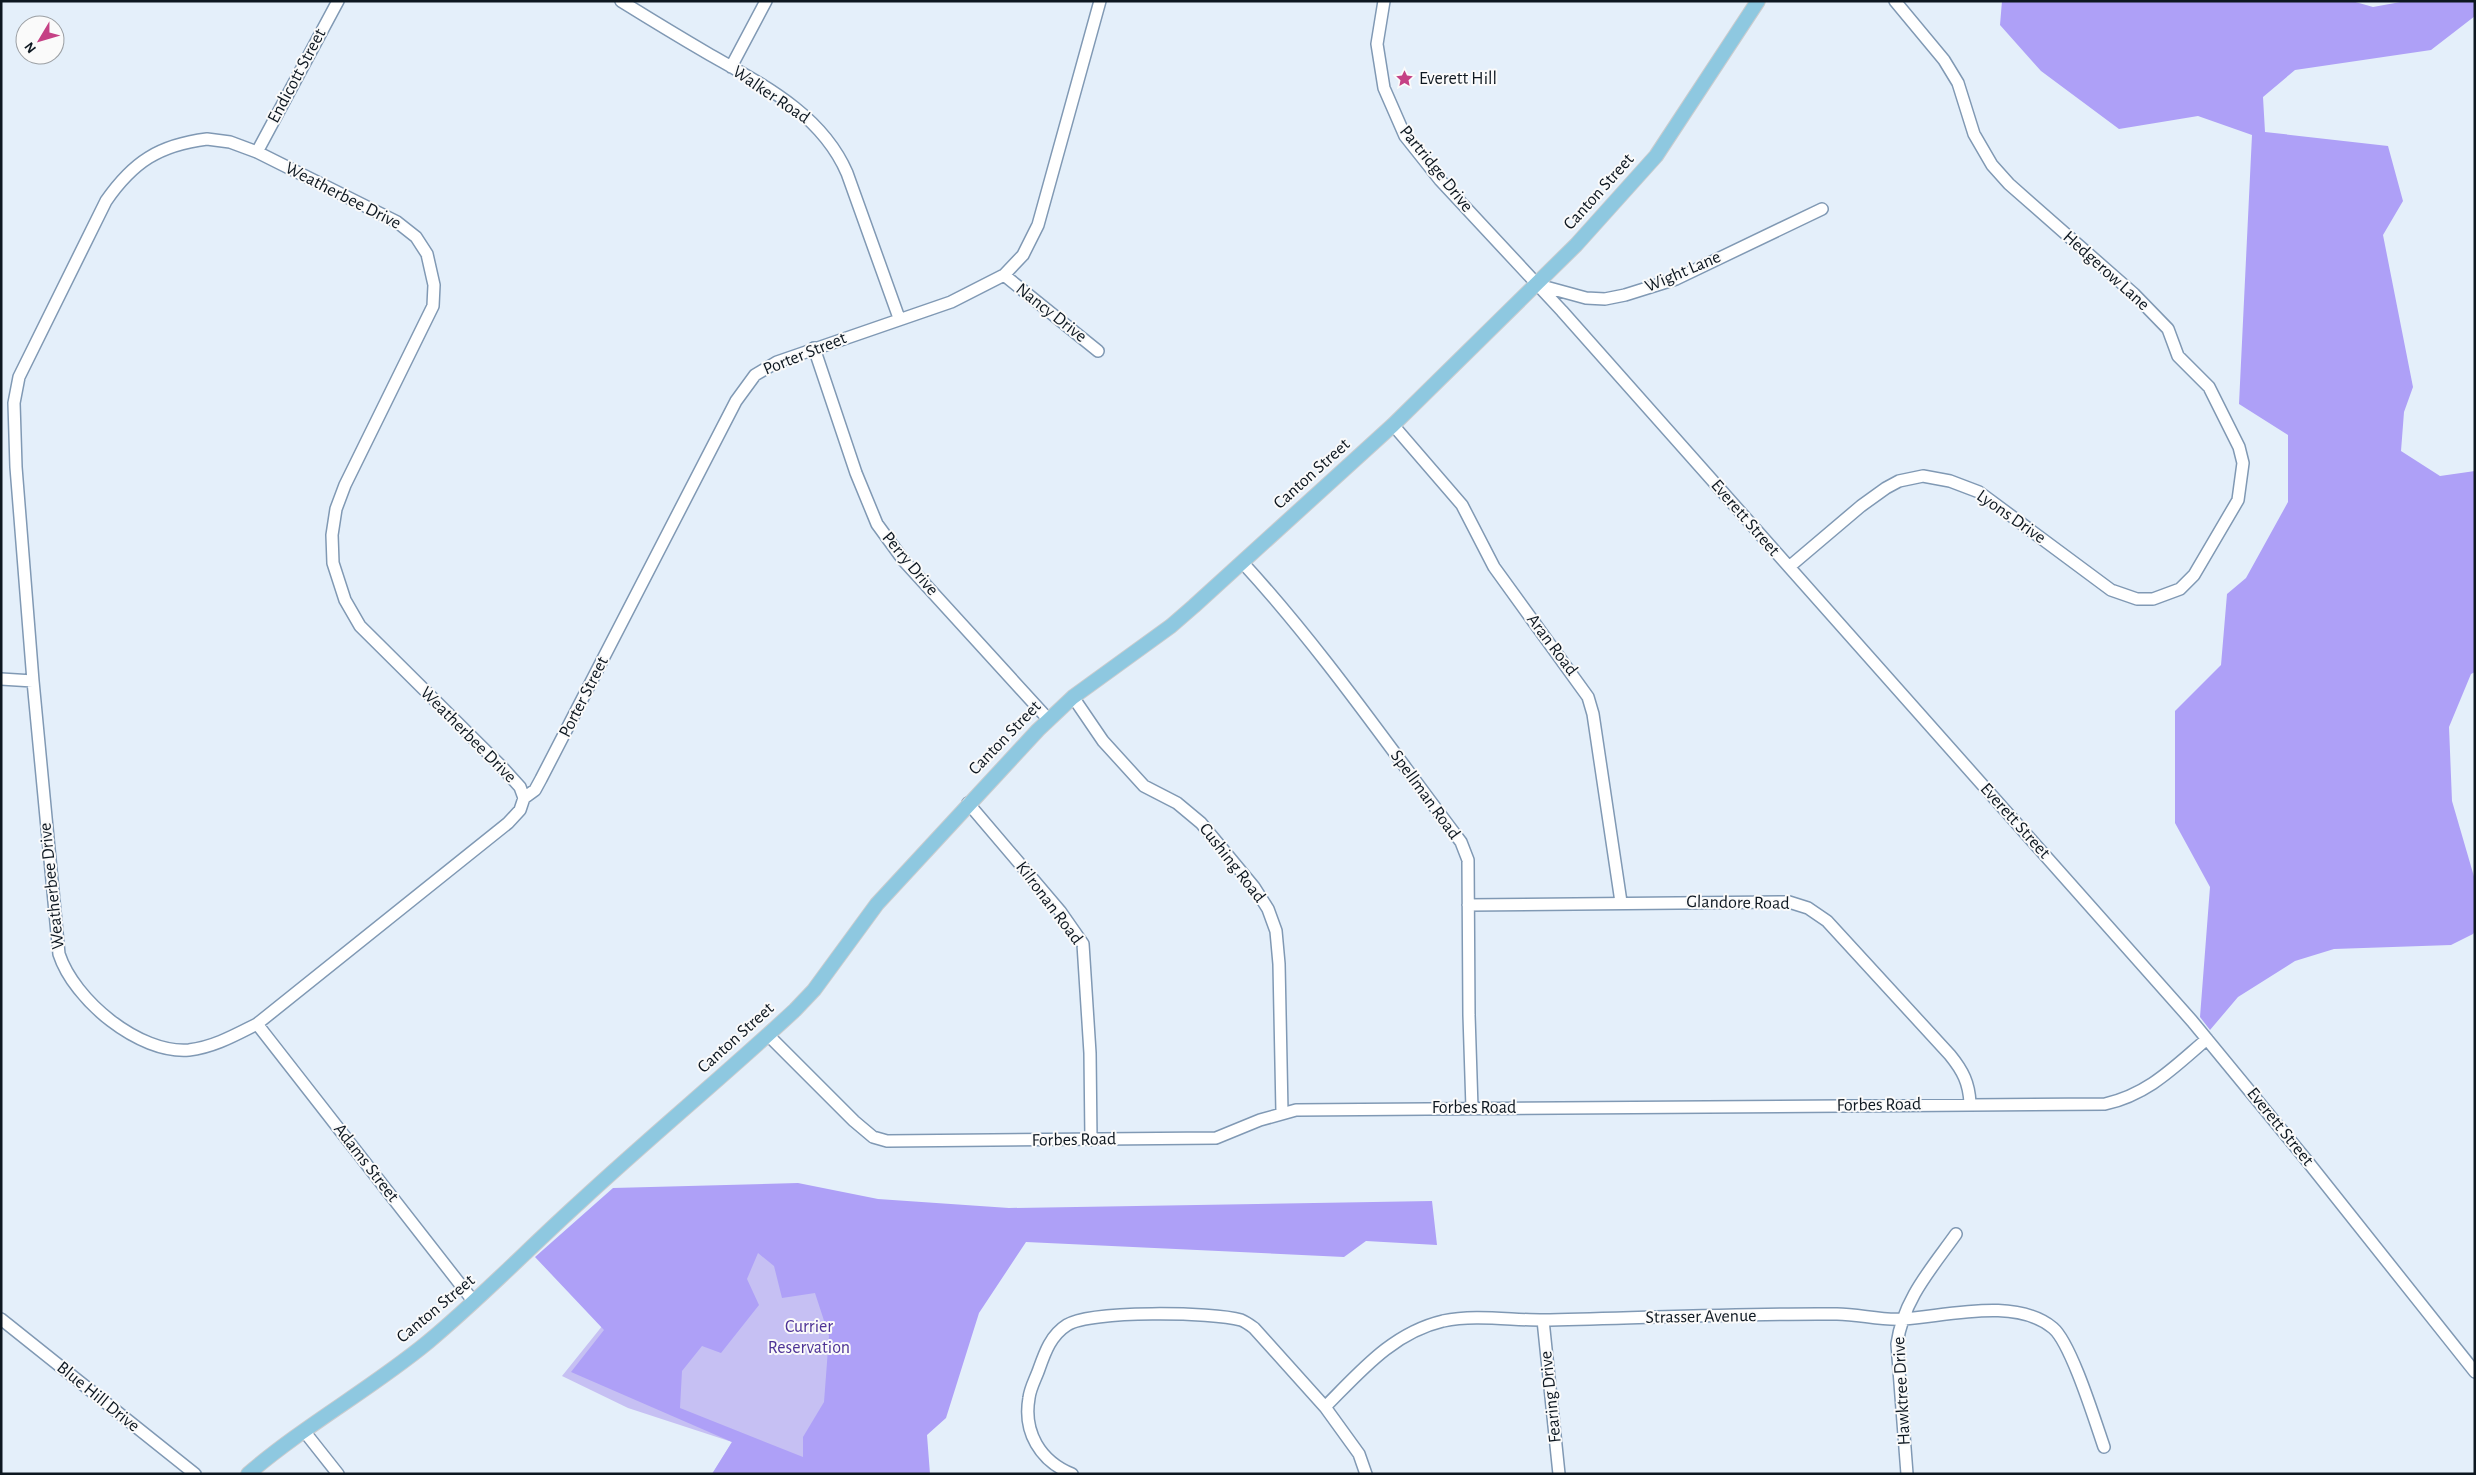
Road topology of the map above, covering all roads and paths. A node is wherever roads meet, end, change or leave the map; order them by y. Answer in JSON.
{"nodes":[{"id":1,"x":338,"y":1,"type":"edge"},
{"id":2,"x":622,"y":1,"type":"edge"},
{"id":3,"x":766,"y":1,"type":"edge"},
{"id":4,"x":1100,"y":1,"type":"edge"},
{"id":5,"x":1384,"y":1,"type":"edge"},
{"id":6,"x":1758,"y":1,"type":"edge"},
{"id":7,"x":1895,"y":1,"type":"edge"},
{"id":8,"x":730,"y":67,"type":"junction"},
{"id":9,"x":257,"y":152,"type":"junction"},
{"id":10,"x":1822,"y":209,"type":"dead end"},
{"id":11,"x":1004,"y":275,"type":"junction"},
{"id":12,"x":1538,"y":284,"type":"junction"},
{"id":13,"x":899,"y":318,"type":"junction"},
{"id":14,"x":814,"y":348,"type":"junction"},
{"id":15,"x":1098,"y":351,"type":"dead end"},
{"id":16,"x":1393,"y":425,"type":"junction"},
{"id":17,"x":2204,"y":560,"type":"joint"},
{"id":18,"x":1242,"y":562,"type":"junction"},
{"id":19,"x":1789,"y":567,"type":"junction"},
{"id":20,"x":1,"y":679,"type":"edge"},
{"id":21,"x":33,"y":681,"type":"junction"},
{"id":22,"x":1073,"y":697,"type":"junction"},
{"id":23,"x":1049,"y":720,"type":"junction"},
{"id":24,"x":524,"y":798,"type":"junction"},
{"id":25,"x":968,"y":803,"type":"junction"},
{"id":26,"x":1621,"y":902,"type":"junction"},
{"id":27,"x":1468,"y":905,"type":"junction"},
{"id":28,"x":257,"y":1024,"type":"junction"},
{"id":29,"x":768,"y":1035,"type":"junction"},
{"id":30,"x":2207,"y":1039,"type":"junction"},
{"id":31,"x":1970,"y":1103,"type":"junction"},
{"id":32,"x":1472,"y":1108,"type":"junction"},
{"id":33,"x":1282,"y":1112,"type":"junction"},
{"id":34,"x":1091,"y":1140,"type":"junction"},
{"id":35,"x":1956,"y":1234,"type":"dead end"},
{"id":36,"x":474,"y":1302,"type":"junction"},
{"id":37,"x":1,"y":1319,"type":"edge"},
{"id":38,"x":1903,"y":1319,"type":"junction"},
{"id":39,"x":1543,"y":1320,"type":"junction"},
{"id":40,"x":2475,"y":1372,"type":"edge"},
{"id":41,"x":1325,"y":1407,"type":"junction"},
{"id":42,"x":304,"y":1431,"type":"junction"},
{"id":43,"x":2104,"y":1446,"type":"dead end"},
{"id":44,"x":195,"y":1474,"type":"edge"},
{"id":45,"x":248,"y":1474,"type":"edge"},
{"id":46,"x":338,"y":1474,"type":"edge"},
{"id":47,"x":1072,"y":1474,"type":"edge"},
{"id":48,"x":1366,"y":1474,"type":"edge"},
{"id":49,"x":1558,"y":1474,"type":"edge"},
{"id":50,"x":1907,"y":1474,"type":"edge"}],
"edges":[{"from":1,"to":9,"type":"street","name":"Endicott Street"},
{"from":2,"to":8,"type":"street","name":"Walker Road"},
{"from":3,"to":8,"type":"street"},
{"from":4,"to":11,"type":"street","name":"Porter Street"},
{"from":5,"to":12,"type":"street","name":"Partridge Drive"},
{"from":6,"to":12,"type":"main road","name":"Canton Street"},
{"from":7,"to":17,"type":"street","name":"Hedgerow Lane"},
{"from":8,"to":13,"type":"street","name":"Walker Road"},
{"from":9,"to":21,"type":"street","name":"Weatherbee Drive"},
{"from":9,"to":24,"type":"street","name":"Weatherbee Drive"},
{"from":10,"to":12,"type":"street","name":"Wight Lane"},
{"from":11,"to":13,"type":"street","name":"Porter Street"},
{"from":11,"to":15,"type":"street","name":"Nancy Drive"},
{"from":12,"to":16,"type":"main road","name":"Canton Street"},
{"from":12,"to":19,"type":"street","name":"Everett Street"},
{"from":13,"to":14,"type":"street","name":"Porter Street"},
{"from":14,"to":23,"type":"street","name":"Perry Drive"},
{"from":14,"to":24,"type":"street","name":"Porter Street"},
{"from":16,"to":18,"type":"main road","name":"Canton Street"},
{"from":16,"to":26,"type":"street","name":"Aran Road"},
{"from":17,"to":19,"type":"street","name":"Lyons Drive"},
{"from":18,"to":22,"type":"main road","name":"Canton Street"},
{"from":18,"to":27,"type":"street","name":"Spellman Road"},
{"from":19,"to":30,"type":"street","name":"Everett Street"},
{"from":20,"to":21,"type":"street"},
{"from":21,"to":28,"type":"street","name":"Weatherbee Drive"},
{"from":22,"to":23,"type":"main road","name":"Canton Street"},
{"from":22,"to":33,"type":"street","name":"Cushing Road"},
{"from":23,"to":25,"type":"main road","name":"Canton Street"},
{"from":24,"to":28,"type":"street","name":"Weatherbee Drive"},
{"from":25,"to":29,"type":"main road","name":"Canton Street"},
{"from":25,"to":34,"type":"street","name":"Kilronan Road"},
{"from":26,"to":27,"type":"street","name":"Glandore Road"},
{"from":26,"to":31,"type":"street","name":"Glandore Road"},
{"from":27,"to":32,"type":"street","name":"Spellman Road"},
{"from":28,"to":36,"type":"street","name":"Adams Street"},
{"from":29,"to":34,"type":"street","name":"Forbes Road"},
{"from":29,"to":36,"type":"main road","name":"Canton Street"},
{"from":30,"to":31,"type":"street","name":"Forbes Road"},
{"from":30,"to":40,"type":"street","name":"Everett Street"},
{"from":31,"to":32,"type":"street","name":"Forbes Road"},
{"from":32,"to":33,"type":"street","name":"Forbes Road"},
{"from":33,"to":34,"type":"street","name":"Forbes Road"},
{"from":35,"to":38,"type":"street","name":"Hawktree Drive"},
{"from":36,"to":42,"type":"main road","name":"Canton Street"},
{"from":37,"to":44,"type":"street","name":"Blue Hill Drive"},
{"from":38,"to":39,"type":"street","name":"Strasser Avenue"},
{"from":38,"to":43,"type":"street","name":"Strasser Avenue"},
{"from":38,"to":50,"type":"street","name":"Hawktree Drive"},
{"from":39,"to":41,"type":"street","name":"Strasser Avenue"},
{"from":39,"to":49,"type":"street","name":"Fearing Drive"},
{"from":41,"to":47,"type":"street"},
{"from":41,"to":48,"type":"street"},
{"from":42,"to":45,"type":"main road","name":"Canton Street"},
{"from":42,"to":46,"type":"street"}]}
